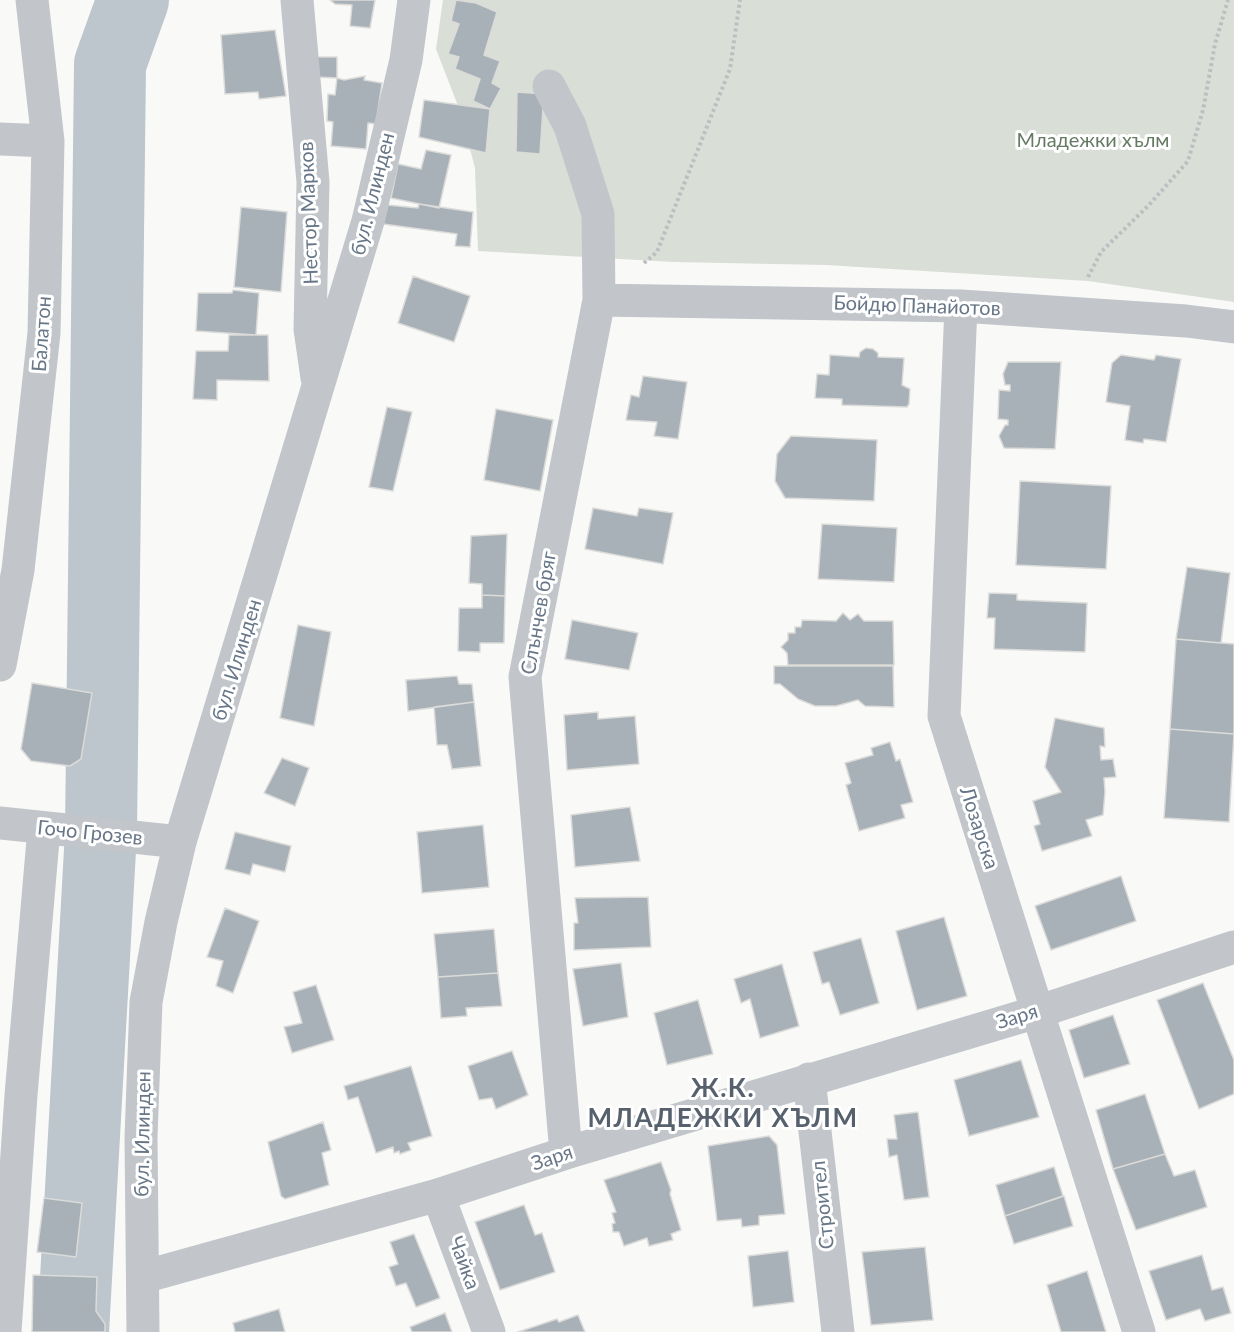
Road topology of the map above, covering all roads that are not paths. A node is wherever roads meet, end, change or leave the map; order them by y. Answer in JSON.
{"nodes":[{"id":1,"x":32,"y":0,"type":"edge"},
{"id":2,"x":297,"y":0,"type":"edge"},
{"id":3,"x":414,"y":0,"type":"edge"},
{"id":4,"x":549,"y":86,"type":"dead end"},
{"id":5,"x":0,"y":139,"type":"edge"},
{"id":6,"x":48,"y":141,"type":"junction"},
{"id":7,"x":599,"y":300,"type":"junction"},
{"id":8,"x":961,"y":306,"type":"junction"},
{"id":9,"x":1234,"y":327,"type":"edge"},
{"id":10,"x":319,"y":389,"type":"junction"},
{"id":11,"x":0,"y":665,"type":"edge"},
{"id":12,"x":0,"y":823,"type":"edge"},
{"id":13,"x":44,"y":828,"type":"junction"},
{"id":14,"x":180,"y":842,"type":"junction"},
{"id":15,"x":1234,"y":947,"type":"edge"},
{"id":16,"x":1037,"y":1012,"type":"junction"},
{"id":17,"x":809,"y":1079,"type":"junction"},
{"id":18,"x":566,"y":1153,"type":"junction"},
{"id":19,"x":438,"y":1195,"type":"junction"},
{"id":20,"x":143,"y":1277,"type":"junction"},
{"id":21,"x":5,"y":1332,"type":"edge"},
{"id":22,"x":143,"y":1332,"type":"edge"},
{"id":23,"x":489,"y":1332,"type":"edge"},
{"id":24,"x":838,"y":1332,"type":"edge"},
{"id":25,"x":1139,"y":1332,"type":"edge"}],
"edges":[{"from":1,"to":6,"type":"street","name":"Балатон"},
{"from":2,"to":10,"type":"street","name":"Нестор Марков"},
{"from":3,"to":10,"type":"street","name":"бул. Илинден"},
{"from":4,"to":7,"type":"street","name":"Слънчев бряг"},
{"from":5,"to":6,"type":"street"},
{"from":6,"to":11,"type":"street","name":"Балатон"},
{"from":7,"to":8,"type":"street","name":"Бойдю Панайотов"},
{"from":7,"to":18,"type":"street","name":"Слънчев бряг"},
{"from":8,"to":9,"type":"street","name":"Бойдю Панайотов"},
{"from":8,"to":16,"type":"street","name":"Лозарска"},
{"from":10,"to":14,"type":"street","name":"бул. Илинден"},
{"from":12,"to":13,"type":"street","name":"Гочо Грозев"},
{"from":13,"to":14,"type":"street","name":"Гочо Грозев"},
{"from":13,"to":21,"type":"street"},
{"from":14,"to":20,"type":"street","name":"бул. Илинден"},
{"from":15,"to":16,"type":"street","name":"Заря"},
{"from":16,"to":17,"type":"street","name":"Заря"},
{"from":16,"to":25,"type":"street","name":"Лозарска"},
{"from":17,"to":18,"type":"street","name":"Заря"},
{"from":17,"to":24,"type":"street","name":"Строител"},
{"from":18,"to":19,"type":"street","name":"Заря"},
{"from":19,"to":20,"type":"street","name":"Заря"},
{"from":19,"to":23,"type":"street","name":"Чайка"},
{"from":20,"to":22,"type":"street","name":"бул. Илинден"}]}
